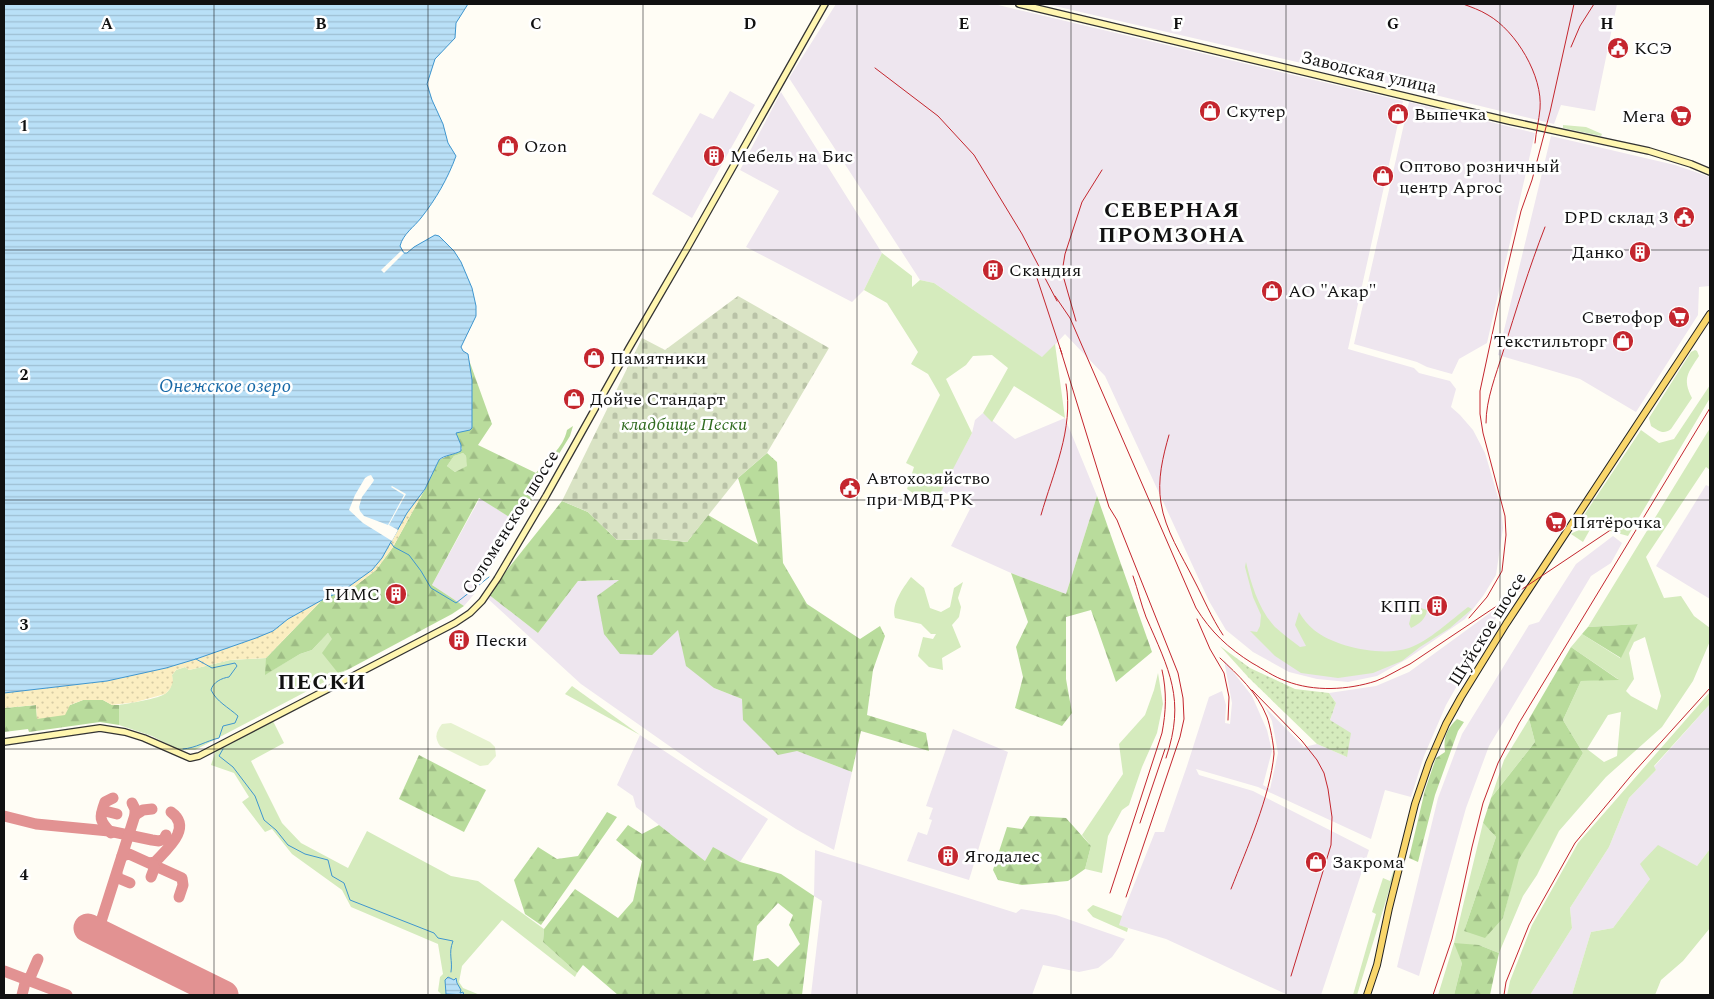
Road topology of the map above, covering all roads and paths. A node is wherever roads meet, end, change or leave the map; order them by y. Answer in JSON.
{"nodes":[{"id":1,"x":825,"y":4,"type":"edge"},
{"id":2,"x":1019,"y":4,"type":"edge"},
{"id":3,"x":1710,"y":172,"type":"edge"},
{"id":4,"x":1710,"y":314,"type":"edge"},
{"id":5,"x":4,"y":742,"type":"edge"},
{"id":6,"x":1367,"y":995,"type":"edge"}],
"edges":[{"from":1,"to":5,"type":"main road","name":"Соломенское шоссе"},
{"from":2,"to":3,"type":"main road","name":"Заводская улица"},
{"from":4,"to":6,"type":"main road","name":"Шуйское шоссе"}]}
